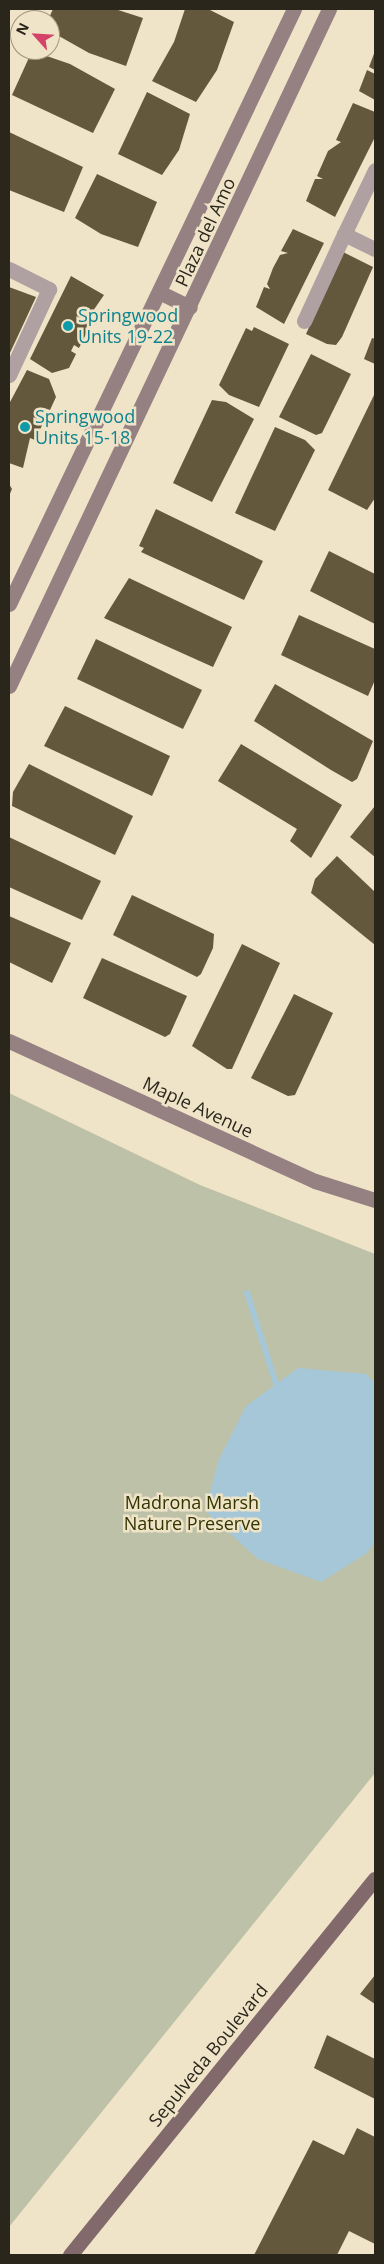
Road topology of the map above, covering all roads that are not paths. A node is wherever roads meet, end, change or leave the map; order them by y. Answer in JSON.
{"nodes":[{"id":1,"x":294,"y":9,"type":"edge"},
{"id":2,"x":328,"y":9,"type":"edge"},
{"id":3,"x":375,"y":170,"type":"edge"},
{"id":4,"x":344,"y":234,"type":"junction"},
{"id":5,"x":375,"y":249,"type":"edge"},
{"id":6,"x":9,"y":269,"type":"edge"},
{"id":7,"x":161,"y":293,"type":"junction"},
{"id":8,"x":190,"y":307,"type":"junction"},
{"id":9,"x":304,"y":321,"type":"dead end"},
{"id":10,"x":9,"y":375,"type":"edge"},
{"id":11,"x":9,"y":604,"type":"edge"},
{"id":12,"x":9,"y":686,"type":"edge"},
{"id":13,"x":9,"y":1041,"type":"edge"},
{"id":14,"x":375,"y":1200,"type":"edge"},
{"id":15,"x":375,"y":1879,"type":"edge"},
{"id":16,"x":70,"y":2255,"type":"edge"}],
"edges":[{"from":1,"to":7,"type":"main road","name":"Plaza del Amo"},
{"from":2,"to":8,"type":"main road","name":"Plaza del Amo"},
{"from":3,"to":4,"type":"street"},
{"from":4,"to":5,"type":"street"},
{"from":4,"to":9,"type":"street"},
{"from":6,"to":10,"type":"street"},
{"from":7,"to":8,"type":"main road"},
{"from":7,"to":11,"type":"main road","name":"Plaza del Amo"},
{"from":8,"to":12,"type":"main road","name":"Plaza del Amo"},
{"from":13,"to":14,"type":"main road","name":"Maple Avenue"},
{"from":15,"to":16,"type":"main road","name":"Sepulveda Boulevard"}]}
